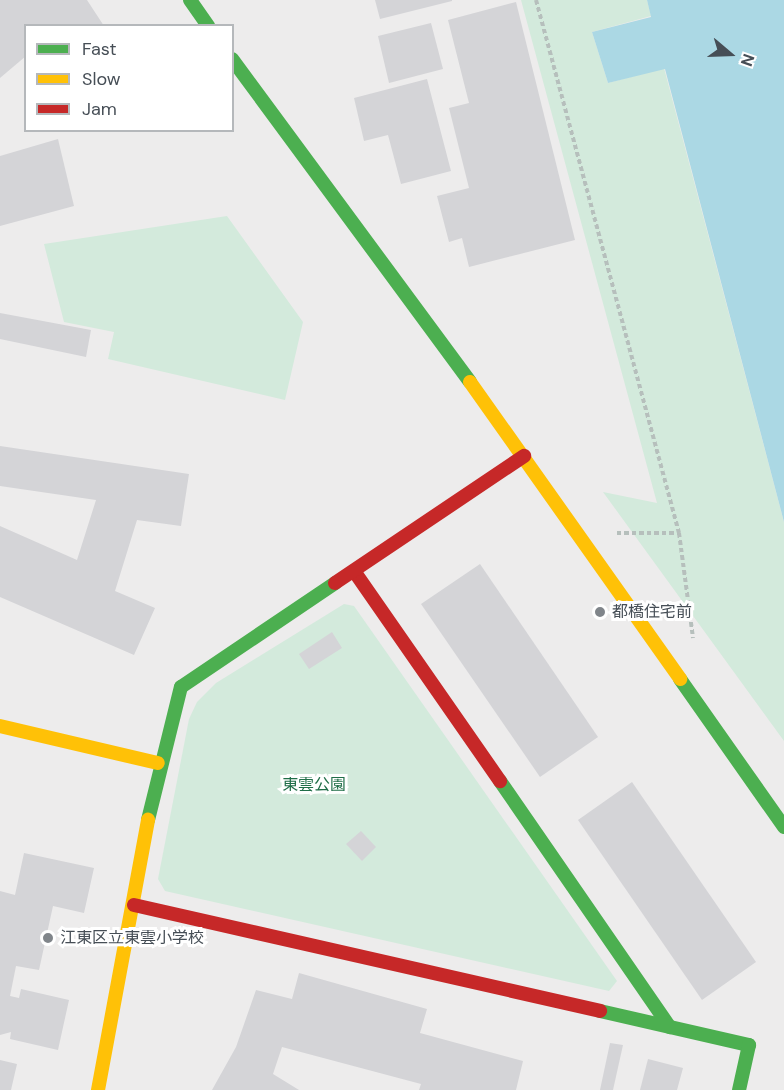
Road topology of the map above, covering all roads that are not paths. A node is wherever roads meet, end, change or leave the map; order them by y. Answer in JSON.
{"nodes":[{"id":1,"x":190,"y":0,"type":"edge"},
{"id":2,"x":207,"y":24,"type":"edge"},
{"id":3,"x":234,"y":62,"type":"edge"},
{"id":4,"x":524,"y":456,"type":"junction"},
{"id":5,"x":354,"y":571,"type":"junction"},
{"id":6,"x":0,"y":726,"type":"edge"},
{"id":7,"x":158,"y":763,"type":"junction"},
{"id":8,"x":784,"y":827,"type":"edge"},
{"id":9,"x":134,"y":905,"type":"junction"},
{"id":10,"x":670,"y":1027,"type":"junction"},
{"id":11,"x":98,"y":1090,"type":"edge"},
{"id":12,"x":739,"y":1090,"type":"edge"}],
"edges":[{"from":1,"to":2,"type":"street"},
{"from":3,"to":4,"type":"street"},
{"from":4,"to":5,"type":"street"},
{"from":4,"to":8,"type":"street"},
{"from":5,"to":7,"type":"street"},
{"from":5,"to":10,"type":"street"},
{"from":6,"to":7,"type":"street"},
{"from":7,"to":9,"type":"street"},
{"from":9,"to":10,"type":"street"},
{"from":9,"to":11,"type":"street"},
{"from":10,"to":12,"type":"street"}]}
